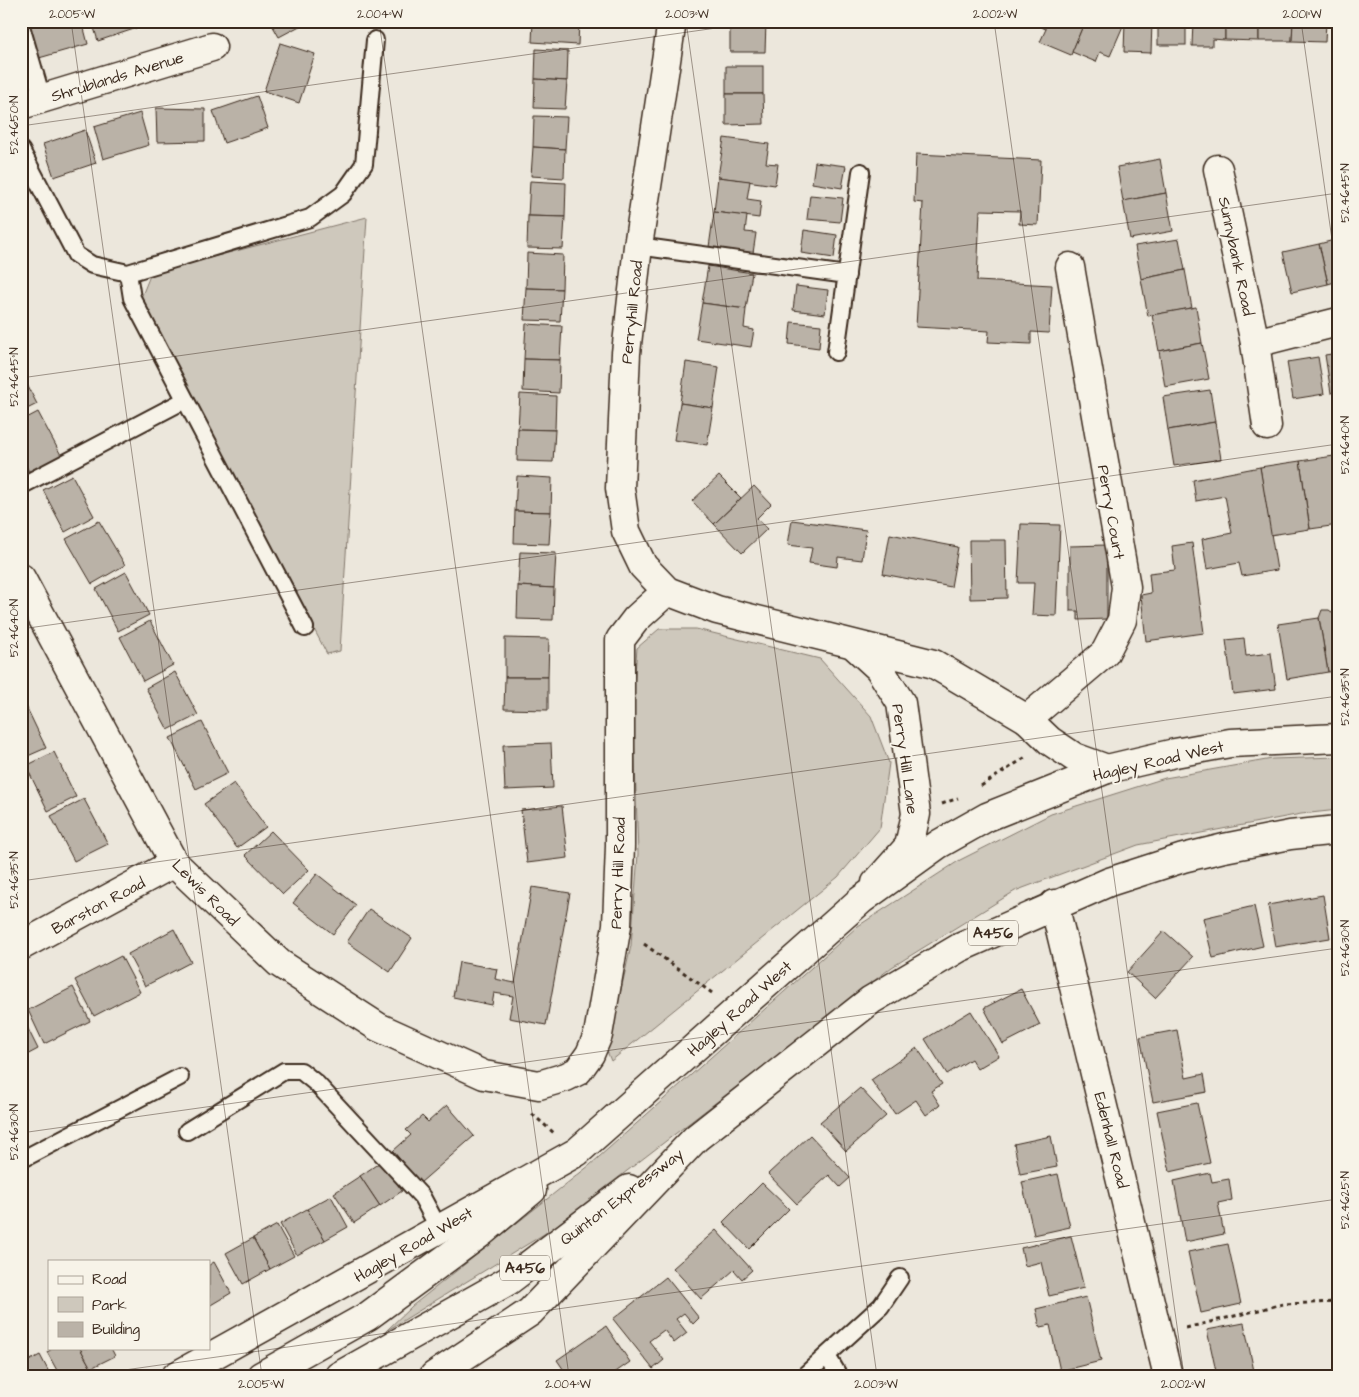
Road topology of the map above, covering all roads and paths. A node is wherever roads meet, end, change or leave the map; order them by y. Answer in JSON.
{"nodes":[{"id":1,"x":672,"y":21,"type":"edge"},
{"id":2,"x":21,"y":26,"type":"edge"},
{"id":3,"x":375,"y":40,"type":"dead end"},
{"id":4,"x":212,"y":47,"type":"dead end"},
{"id":5,"x":31,"y":102,"type":"edge"},
{"id":6,"x":21,"y":150,"type":"edge"},
{"id":7,"x":1218,"y":169,"type":"dead end"},
{"id":8,"x":861,"y":172,"type":"dead end"},
{"id":9,"x":638,"y":246,"type":"junction"},
{"id":10,"x":1070,"y":266,"type":"dead end"},
{"id":11,"x":128,"y":273,"type":"junction"},
{"id":12,"x":847,"y":275,"type":"junction"},
{"id":13,"x":1338,"y":322,"type":"edge"},
{"id":14,"x":1255,"y":343,"type":"junction"},
{"id":15,"x":836,"y":352,"type":"dead end"},
{"id":16,"x":186,"y":400,"type":"junction"},
{"id":17,"x":1267,"y":426,"type":"dead end"},
{"id":18,"x":21,"y":486,"type":"edge"},
{"id":19,"x":21,"y":578,"type":"edge"},
{"id":20,"x":667,"y":591,"type":"junction"},
{"id":21,"x":305,"y":628,"type":"dead end"},
{"id":22,"x":855,"y":646,"type":"junction"},
{"id":23,"x":1027,"y":719,"type":"junction"},
{"id":24,"x":1338,"y":738,"type":"edge"},
{"id":25,"x":1050,"y":741,"type":"junction"},
{"id":26,"x":1107,"y":769,"type":"junction"},
{"id":27,"x":978,"y":788,"type":"dead end"},
{"id":28,"x":962,"y":796,"type":"dead end"},
{"id":29,"x":916,"y":814,"type":"junction"},
{"id":30,"x":1338,"y":830,"type":"edge"},
{"id":31,"x":174,"y":864,"type":"junction"},
{"id":32,"x":861,"y":900,"type":"junction"},
{"id":33,"x":1054,"y":904,"type":"junction"},
{"id":34,"x":617,"y":925,"type":"junction"},
{"id":35,"x":21,"y":946,"type":"edge"},
{"id":36,"x":736,"y":1010,"type":"junction"},
{"id":37,"x":484,"y":1075,"type":"joint"},
{"id":38,"x":180,"y":1076,"type":"dead end"},
{"id":39,"x":187,"y":1131,"type":"dead end"},
{"id":40,"x":696,"y":1138,"type":"junction"},
{"id":41,"x":577,"y":1152,"type":"junction"},
{"id":42,"x":21,"y":1160,"type":"edge"},
{"id":43,"x":439,"y":1229,"type":"junction"},
{"id":44,"x":900,"y":1278,"type":"dead end"},
{"id":45,"x":1338,"y":1302,"type":"edge"},
{"id":46,"x":1159,"y":1334,"type":"junction"},
{"id":47,"x":827,"y":1356,"type":"junction"},
{"id":48,"x":176,"y":1376,"type":"edge"},
{"id":49,"x":261,"y":1376,"type":"edge"},
{"id":50,"x":339,"y":1376,"type":"edge"},
{"id":51,"x":434,"y":1376,"type":"edge"},
{"id":52,"x":804,"y":1376,"type":"edge"},
{"id":53,"x":839,"y":1376,"type":"edge"},
{"id":54,"x":1168,"y":1376,"type":"edge"}],
"edges":[{"from":1,"to":9,"type":"main road","name":"Perryhill Road"},
{"from":2,"to":5,"type":"lane"},
{"from":3,"to":11,"type":"lane"},
{"from":4,"to":5,"type":"main road","name":"Shrublands Avenue"},
{"from":6,"to":11,"type":"lane"},
{"from":7,"to":14,"type":"main road","name":"Sunnybank Road"},
{"from":8,"to":12,"type":"lane"},
{"from":9,"to":12,"type":"lane"},
{"from":9,"to":20,"type":"main road","name":"Perryhill Road"},
{"from":10,"to":23,"type":"main road","name":"Perry Court"},
{"from":11,"to":16,"type":"lane"},
{"from":12,"to":15,"type":"lane"},
{"from":13,"to":14,"type":"main road"},
{"from":14,"to":17,"type":"main road","name":"Sunnybank Road"},
{"from":16,"to":18,"type":"lane"},
{"from":16,"to":21,"type":"lane"},
{"from":19,"to":31,"type":"main road","name":"Lewis Road"},
{"from":20,"to":22,"type":"main road","name":"Perry Hill Lane"},
{"from":20,"to":34,"type":"main road","name":"Perry Hill Road"},
{"from":22,"to":23,"type":"main road","name":"Perry Hill Lane"},
{"from":22,"to":29,"type":"main road","name":"Perry Hill Lane"},
{"from":23,"to":25,"type":"main road","name":"Perry Hill Lane"},
{"from":24,"to":26,"type":"main road","name":"Hagley Road West"},
{"from":25,"to":26,"type":"main road","name":"Perry Hill Lane"},
{"from":25,"to":27,"type":"path"},
{"from":26,"to":32,"type":"main road","name":"Hagley Road West"},
{"from":28,"to":29,"type":"path"},
{"from":29,"to":32,"type":"main road","name":"Perry Hill Lane"},
{"from":30,"to":33,"type":"main road","number":"A456"},
{"from":31,"to":35,"type":"main road","name":"Barston Road"},
{"from":31,"to":37,"type":"main road","name":"Lewis Road"},
{"from":32,"to":36,"type":"main road","name":"Hagley Road West"},
{"from":33,"to":40,"type":"main road","number":"A456"},
{"from":33,"to":46,"type":"main road","name":"Edenhall Road"},
{"from":34,"to":36,"type":"path"},
{"from":34,"to":37,"type":"main road","name":"Perry Hill Road"},
{"from":36,"to":41,"type":"main road","name":"Hagley Road West"},
{"from":38,"to":42,"type":"lane"},
{"from":39,"to":43,"type":"lane"},
{"from":40,"to":50,"type":"main road","name":"Quinton Expressway","number":"A456"},
{"from":40,"to":51,"type":"main road"},
{"from":41,"to":43,"type":"main road","name":"Hagley Road West"},
{"from":41,"to":49,"type":"main road"},
{"from":43,"to":48,"type":"main road","name":"Hagley Road West"},
{"from":44,"to":47,"type":"lane"},
{"from":45,"to":46,"type":"path"},
{"from":46,"to":54,"type":"main road","name":"Edenhall Road"},
{"from":47,"to":52,"type":"lane"},
{"from":47,"to":53,"type":"lane"}]}
